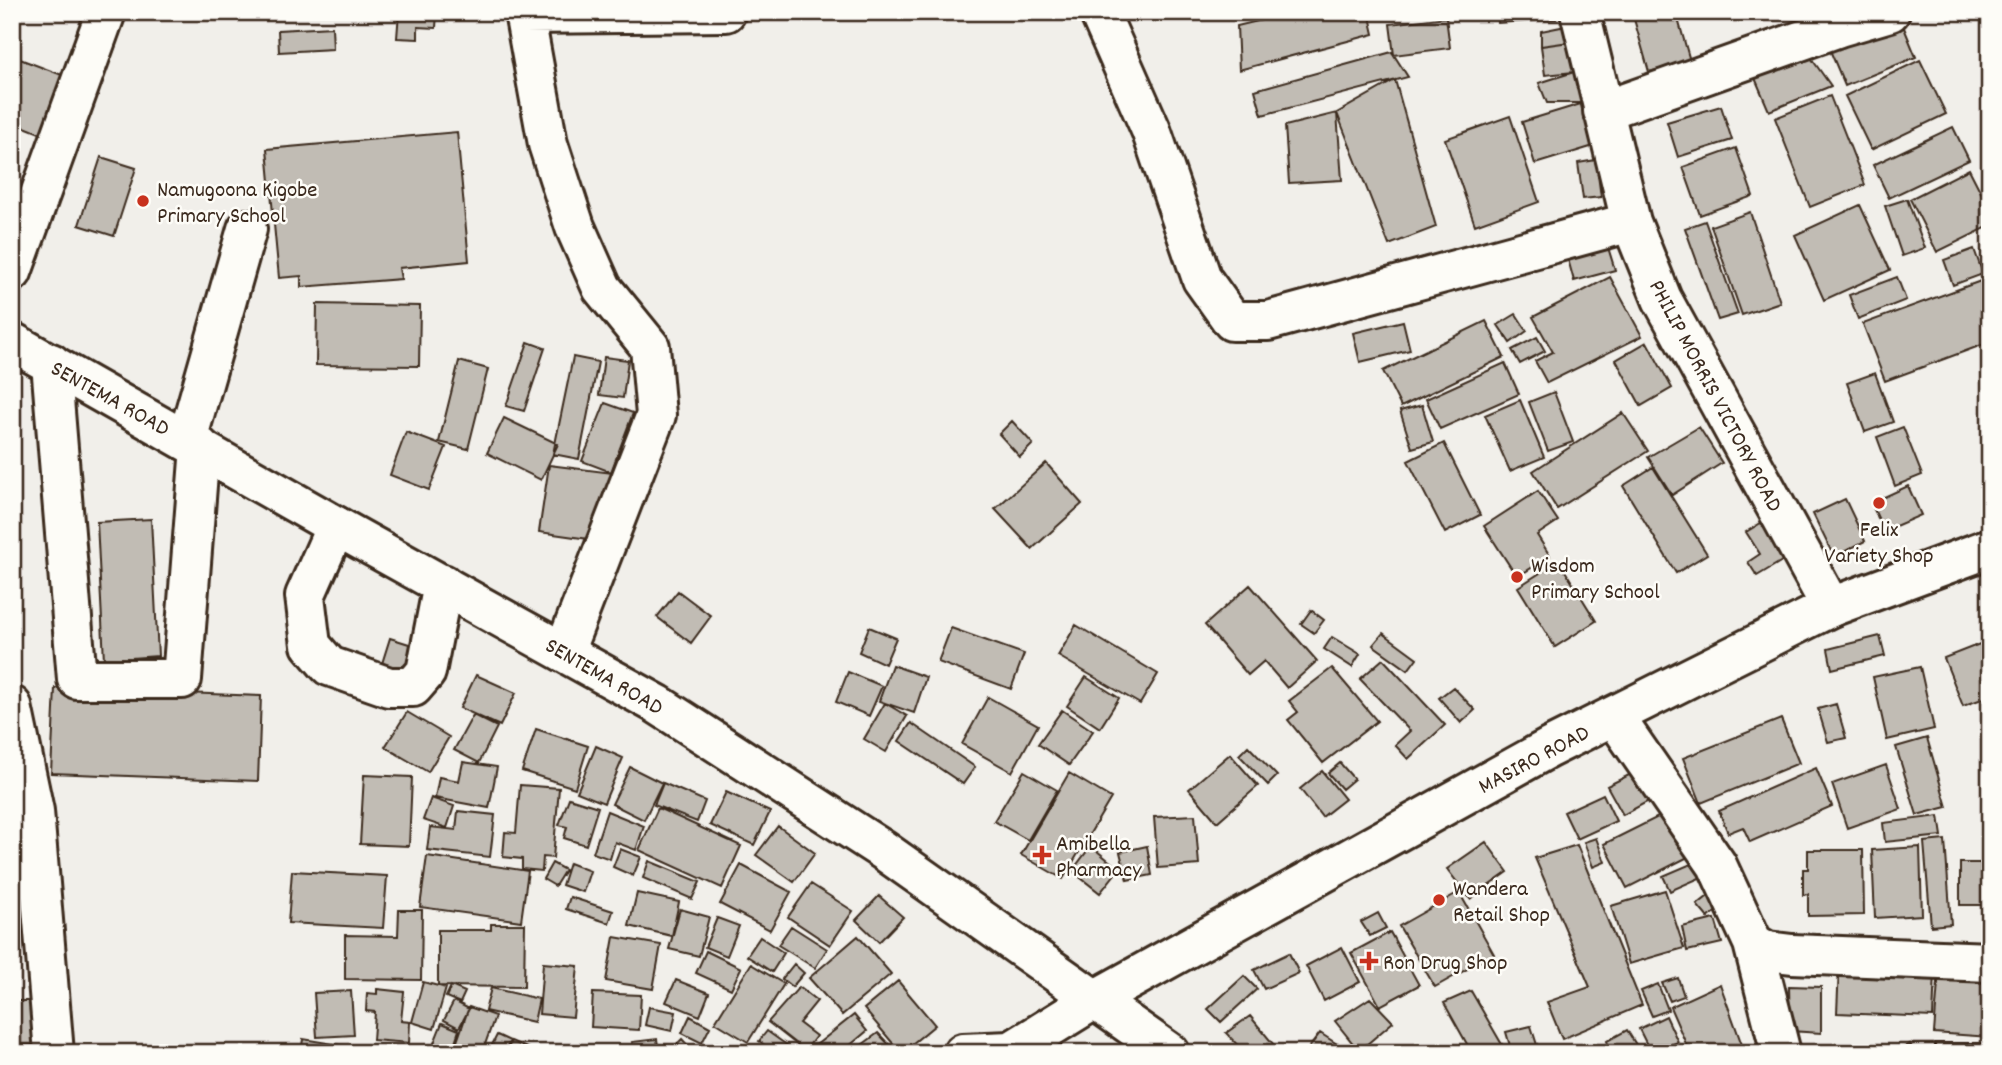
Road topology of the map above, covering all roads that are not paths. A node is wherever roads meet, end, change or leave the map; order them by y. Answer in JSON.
{"nodes":[{"id":1,"x":106,"y":12,"type":"edge"},
{"id":2,"x":726,"y":12,"type":"edge"},
{"id":3,"x":1099,"y":12,"type":"edge"},
{"id":4,"x":1580,"y":12,"type":"edge"},
{"id":5,"x":524,"y":13,"type":"edge"},
{"id":6,"x":1873,"y":15,"type":"edge"},
{"id":7,"x":1603,"y":111,"type":"junction"},
{"id":8,"x":1631,"y":222,"type":"junction"},
{"id":9,"x":247,"y":229,"type":"dead end"},
{"id":10,"x":12,"y":272,"type":"edge"},
{"id":11,"x":12,"y":342,"type":"edge"},
{"id":12,"x":51,"y":363,"type":"junction"},
{"id":13,"x":193,"y":444,"type":"junction"},
{"id":14,"x":336,"y":526,"type":"junction"},
{"id":15,"x":1990,"y":548,"type":"edge"},
{"id":16,"x":443,"y":584,"type":"junction"},
{"id":17,"x":1831,"y":607,"type":"junction"},
{"id":18,"x":564,"y":652,"type":"junction"},
{"id":19,"x":12,"y":706,"type":"edge"},
{"id":20,"x":1614,"y":716,"type":"junction"},
{"id":21,"x":1753,"y":943,"type":"junction"},
{"id":22,"x":1990,"y":962,"type":"edge"},
{"id":23,"x":1092,"y":1001,"type":"junction"},
{"id":24,"x":1009,"y":1052,"type":"edge"},
{"id":25,"x":54,"y":1053,"type":"edge"},
{"id":26,"x":963,"y":1053,"type":"edge"},
{"id":27,"x":1170,"y":1053,"type":"edge"},
{"id":28,"x":1781,"y":1053,"type":"edge"}],
"edges":[{"from":1,"to":10,"type":"street"},
{"from":2,"to":5,"type":"street"},
{"from":3,"to":8,"type":"street"},
{"from":4,"to":7,"type":"street","name":"PHILIP MORRIS VICTORY ROAD"},
{"from":5,"to":18,"type":"street"},
{"from":6,"to":7,"type":"street"},
{"from":7,"to":8,"type":"street","name":"PHILIP MORRIS VICTORY ROAD"},
{"from":8,"to":17,"type":"street","name":"PHILIP MORRIS VICTORY ROAD"},
{"from":9,"to":13,"type":"street"},
{"from":11,"to":12,"type":"street","name":"SENTEMA ROAD"},
{"from":12,"to":13,"type":"street","name":"SENTEMA ROAD"},
{"from":12,"to":13,"type":"street"},
{"from":13,"to":14,"type":"street","name":"SENTEMA ROAD"},
{"from":14,"to":16,"type":"street","name":"SENTEMA ROAD"},
{"from":14,"to":16,"type":"street"},
{"from":15,"to":17,"type":"street","name":"MASIRO ROAD"},
{"from":16,"to":18,"type":"street","name":"SENTEMA ROAD"},
{"from":17,"to":20,"type":"street","name":"MASIRO ROAD"},
{"from":18,"to":23,"type":"street","name":"SENTEMA ROAD"},
{"from":19,"to":25,"type":"street"},
{"from":20,"to":21,"type":"street"},
{"from":20,"to":23,"type":"street","name":"MASIRO ROAD"},
{"from":21,"to":22,"type":"street"},
{"from":21,"to":28,"type":"street"},
{"from":23,"to":24,"type":"street","name":"MASIRO ROAD"},
{"from":23,"to":27,"type":"street","name":"SENTEMA ROAD"},
{"from":24,"to":26,"type":"street"}]}
